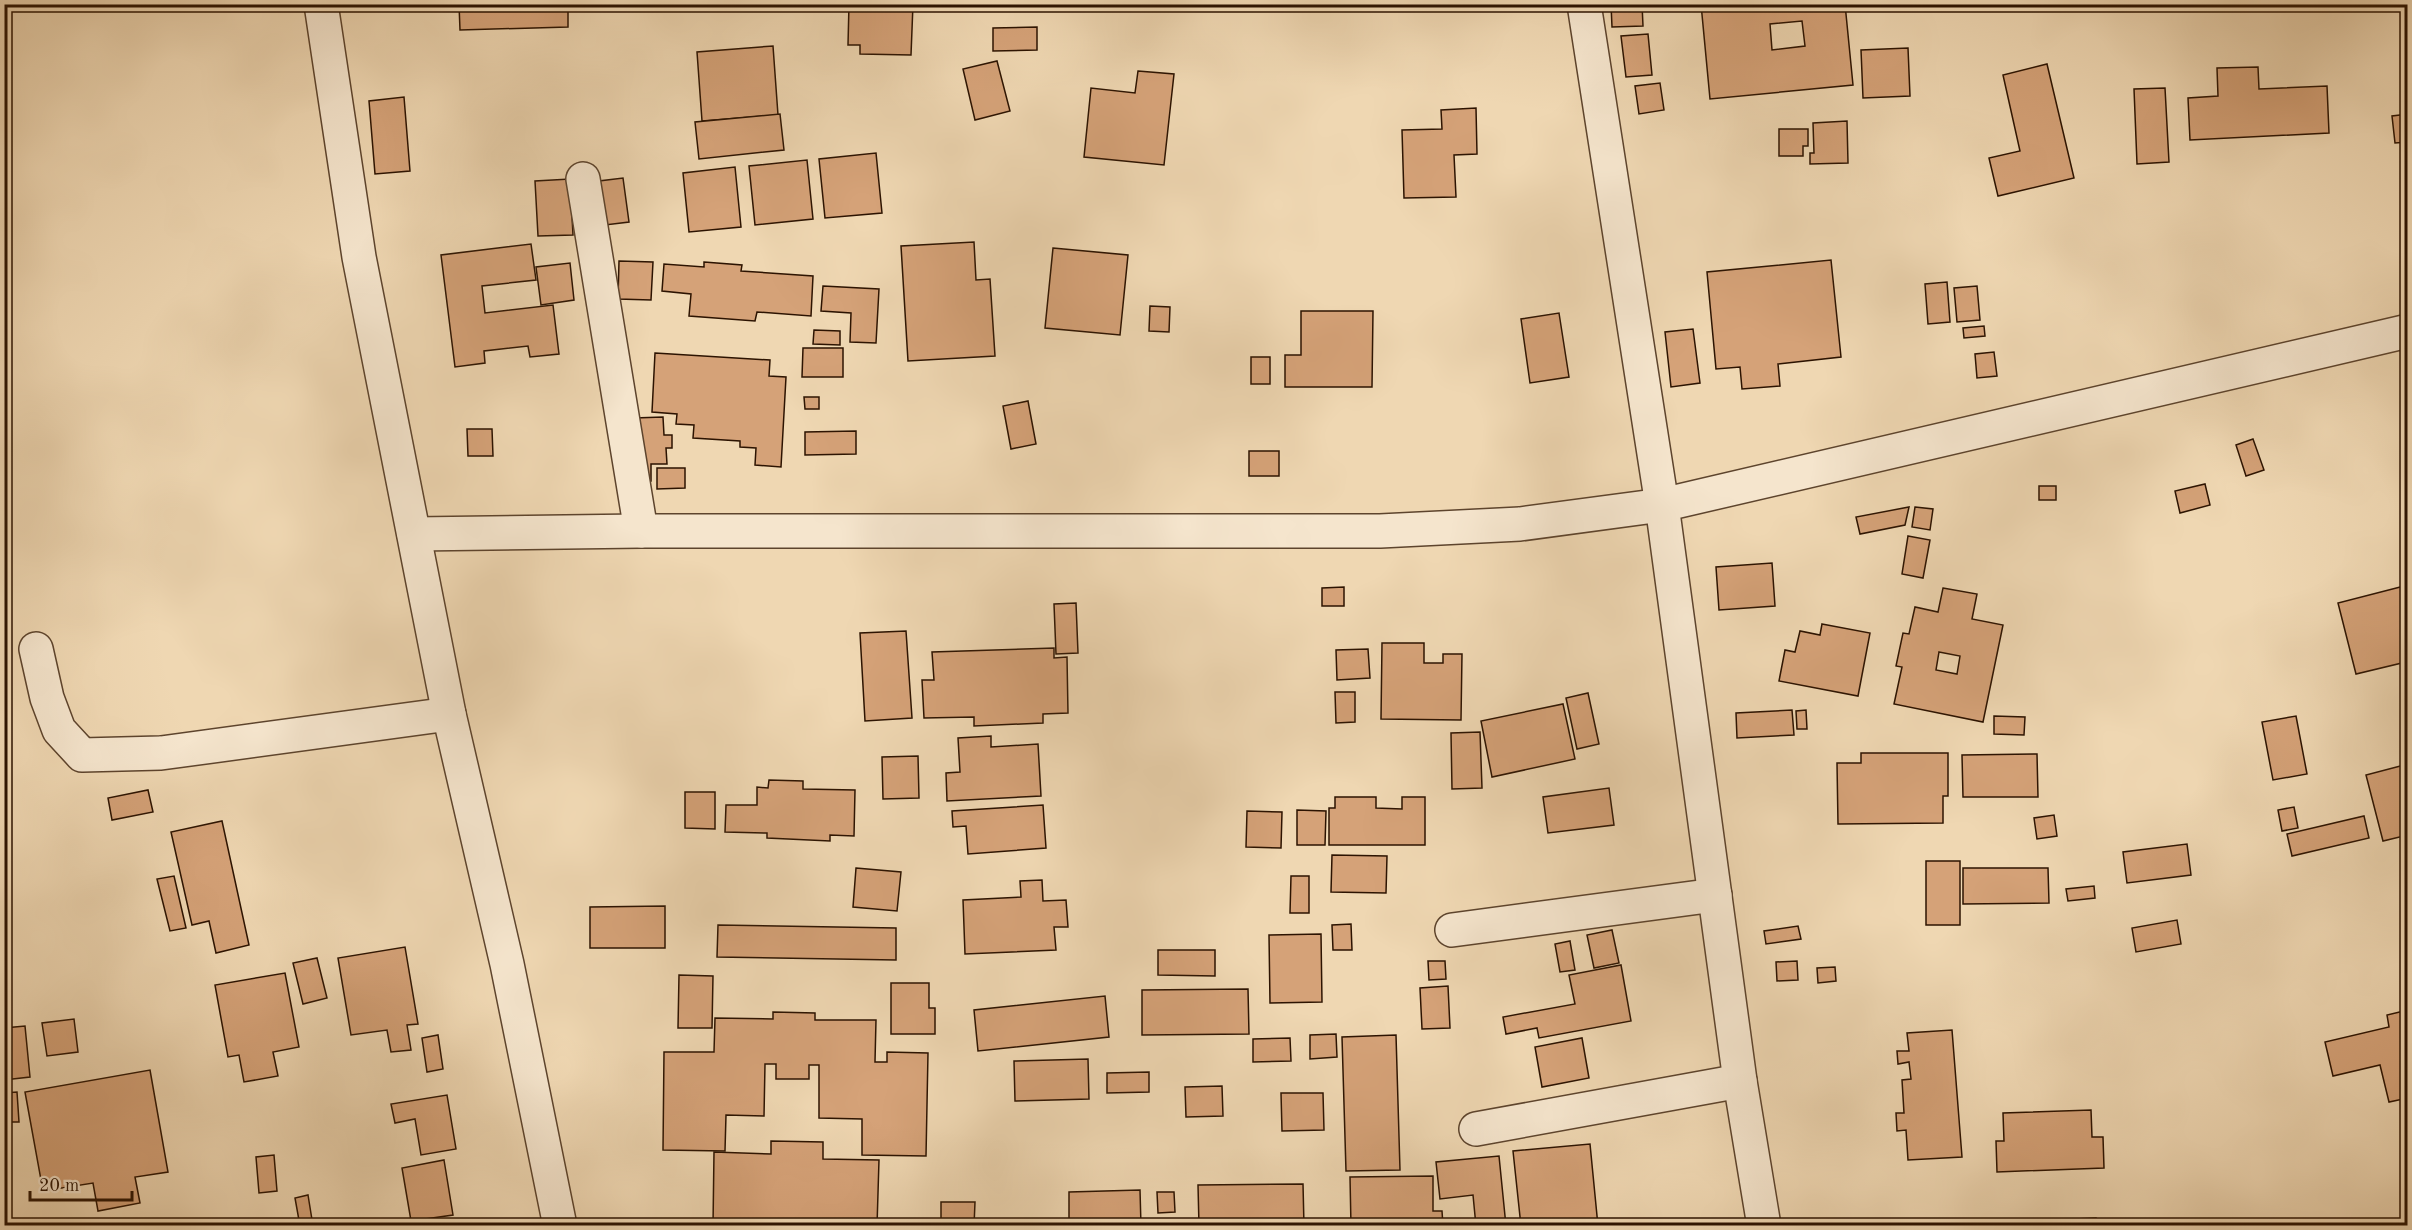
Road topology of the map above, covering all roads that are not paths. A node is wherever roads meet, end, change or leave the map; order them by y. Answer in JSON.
{"nodes":[{"id":1,"x":321,"y":4,"type":"edge"},
{"id":2,"x":1584,"y":4,"type":"edge"},
{"id":3,"x":583,"y":179,"type":"dead end"},
{"id":4,"x":2408,"y":331,"type":"edge"},
{"id":5,"x":1662,"y":505,"type":"junction"},
{"id":6,"x":641,"y":531,"type":"junction"},
{"id":7,"x":414,"y":534,"type":"junction"},
{"id":8,"x":36,"y":649,"type":"dead end"},
{"id":9,"x":449,"y":714,"type":"junction"},
{"id":10,"x":1715,"y":895,"type":"junction"},
{"id":11,"x":1452,"y":930,"type":"dead end"},
{"id":12,"x":1740,"y":1080,"type":"junction"},
{"id":13,"x":1476,"y":1129,"type":"dead end"},
{"id":14,"x":560,"y":1226,"type":"edge"},
{"id":15,"x":1764,"y":1226,"type":"edge"}],
"edges":[{"from":1,"to":7,"type":"street"},
{"from":2,"to":5,"type":"street"},
{"from":3,"to":6,"type":"street"},
{"from":4,"to":5,"type":"street"},
{"from":5,"to":6,"type":"street"},
{"from":5,"to":10,"type":"street"},
{"from":6,"to":7,"type":"street"},
{"from":7,"to":9,"type":"street"},
{"from":8,"to":9,"type":"street"},
{"from":9,"to":14,"type":"street"},
{"from":10,"to":11,"type":"street"},
{"from":10,"to":12,"type":"street"},
{"from":12,"to":13,"type":"street"},
{"from":12,"to":15,"type":"street"}]}
